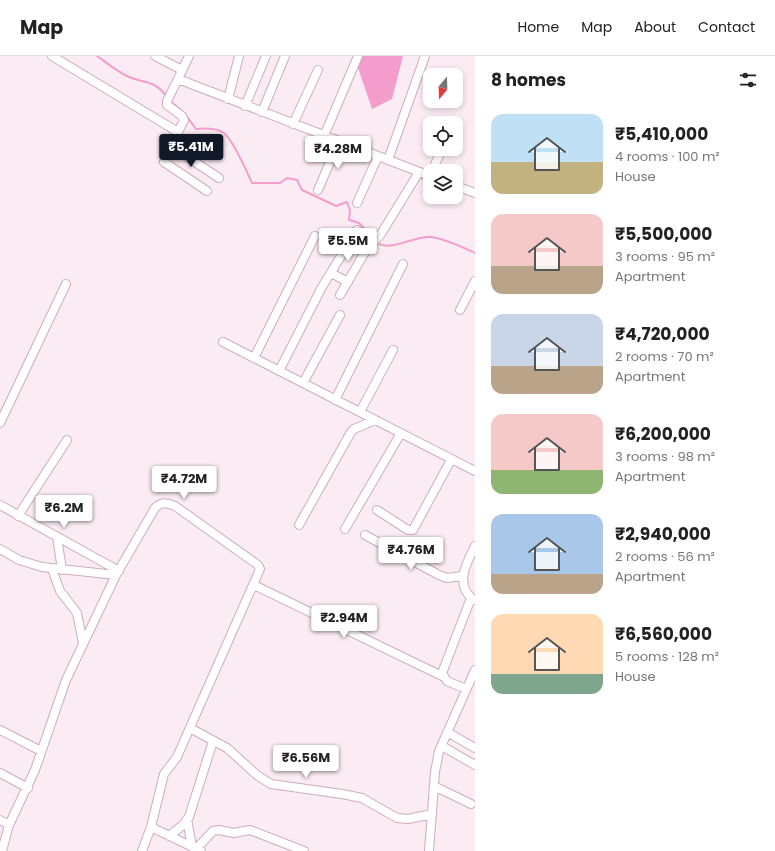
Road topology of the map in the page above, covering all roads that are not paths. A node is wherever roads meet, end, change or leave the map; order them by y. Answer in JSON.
{"nodes":[{"id":1,"x":52,"y":56,"type":"edge"},
{"id":2,"x":155,"y":56,"type":"edge"},
{"id":3,"x":189,"y":56,"type":"edge"},
{"id":4,"x":239,"y":56,"type":"edge"},
{"id":5,"x":266,"y":56,"type":"edge"},
{"id":6,"x":285,"y":56,"type":"edge"},
{"id":7,"x":358,"y":56,"type":"edge"},
{"id":8,"x":425,"y":56,"type":"edge"},
{"id":9,"x":182,"y":70,"type":"junction"},
{"id":10,"x":318,"y":70,"type":"dead end"},
{"id":11,"x":178,"y":79,"type":"junction"},
{"id":12,"x":228,"y":99,"type":"junction"},
{"id":13,"x":245,"y":106,"type":"junction"},
{"id":14,"x":262,"y":112,"type":"junction"},
{"id":15,"x":293,"y":124,"type":"junction"},
{"id":16,"x":178,"y":132,"type":"junction"},
{"id":17,"x":324,"y":136,"type":"junction"},
{"id":18,"x":339,"y":141,"type":"junction"},
{"id":19,"x":171,"y":146,"type":"junction"},
{"id":20,"x":378,"y":156,"type":"junction"},
{"id":21,"x":388,"y":160,"type":"junction"},
{"id":22,"x":419,"y":172,"type":"junction"},
{"id":23,"x":423,"y":173,"type":"edge"},
{"id":24,"x":219,"y":178,"type":"dead end"},
{"id":25,"x":463,"y":189,"type":"edge"},
{"id":26,"x":318,"y":190,"type":"dead end"},
{"id":27,"x":207,"y":191,"type":"dead end"},
{"id":28,"x":475,"y":193,"type":"edge"},
{"id":29,"x":357,"y":202,"type":"dead end"},
{"id":30,"x":357,"y":230,"type":"dead end"},
{"id":31,"x":316,"y":236,"type":"dead end"},
{"id":32,"x":403,"y":264,"type":"dead end"},
{"id":33,"x":330,"y":273,"type":"junction"},
{"id":34,"x":475,"y":281,"type":"edge"},
{"id":35,"x":348,"y":282,"type":"junction"},
{"id":36,"x":66,"y":284,"type":"dead end"},
{"id":37,"x":340,"y":295,"type":"dead end"},
{"id":38,"x":460,"y":310,"type":"dead end"},
{"id":39,"x":340,"y":315,"type":"dead end"},
{"id":40,"x":223,"y":342,"type":"dead end"},
{"id":41,"x":392,"y":350,"type":"dead end"},
{"id":42,"x":254,"y":358,"type":"junction"},
{"id":43,"x":279,"y":371,"type":"junction"},
{"id":44,"x":303,"y":383,"type":"junction"},
{"id":45,"x":335,"y":400,"type":"junction"},
{"id":46,"x":360,"y":412,"type":"junction"},
{"id":47,"x":375,"y":420,"type":"junction"},
{"id":48,"x":0,"y":423,"type":"edge"},
{"id":49,"x":401,"y":433,"type":"junction"},
{"id":50,"x":67,"y":440,"type":"dead end"},
{"id":51,"x":451,"y":460,"type":"junction"},
{"id":52,"x":475,"y":471,"type":"edge"},
{"id":53,"x":0,"y":505,"type":"edge"},
{"id":54,"x":377,"y":510,"type":"dead end"},
{"id":55,"x":18,"y":516,"type":"junction"},
{"id":56,"x":300,"y":525,"type":"dead end"},
{"id":57,"x":345,"y":529,"type":"dead end"},
{"id":58,"x":365,"y":535,"type":"dead end"},
{"id":59,"x":57,"y":537,"type":"junction"},
{"id":60,"x":475,"y":546,"type":"edge"},
{"id":61,"x":0,"y":549,"type":"edge"},
{"id":62,"x":52,"y":569,"type":"junction"},
{"id":63,"x":62,"y":570,"type":"junction"},
{"id":64,"x":118,"y":573,"type":"junction"},
{"id":65,"x":462,"y":576,"type":"junction"},
{"id":66,"x":254,"y":585,"type":"junction"},
{"id":67,"x":473,"y":600,"type":"edge"},
{"id":68,"x":83,"y":643,"type":"junction"},
{"id":69,"x":475,"y":670,"type":"edge"},
{"id":70,"x":442,"y":676,"type":"junction"},
{"id":71,"x":473,"y":679,"type":"edge"},
{"id":72,"x":466,"y":689,"type":"junction"},
{"id":73,"x":190,"y":728,"type":"junction"},
{"id":74,"x":0,"y":730,"type":"edge"},
{"id":75,"x":447,"y":732,"type":"junction"},
{"id":76,"x":213,"y":741,"type":"junction"},
{"id":77,"x":442,"y":746,"type":"junction"},
{"id":78,"x":475,"y":748,"type":"edge"},
{"id":79,"x":41,"y":751,"type":"junction"},
{"id":80,"x":475,"y":765,"type":"edge"},
{"id":81,"x":0,"y":773,"type":"edge"},
{"id":82,"x":434,"y":786,"type":"junction"},
{"id":83,"x":28,"y":788,"type":"junction"},
{"id":84,"x":471,"y":804,"type":"dead end"},
{"id":85,"x":432,"y":814,"type":"junction"},
{"id":86,"x":0,"y":820,"type":"edge"},
{"id":87,"x":187,"y":820,"type":"junction"},
{"id":88,"x":10,"y":825,"type":"junction"},
{"id":89,"x":151,"y":827,"type":"junction"},
{"id":90,"x":169,"y":836,"type":"junction"},
{"id":91,"x":197,"y":849,"type":"edge"},
{"id":92,"x":2,"y":851,"type":"edge"},
{"id":93,"x":142,"y":851,"type":"edge"},
{"id":94,"x":304,"y":851,"type":"edge"},
{"id":95,"x":429,"y":851,"type":"edge"}],
"edges":[{"from":1,"to":16,"type":"street"},
{"from":2,"to":9,"type":"street"},
{"from":3,"to":9,"type":"street"},
{"from":4,"to":12,"type":"street"},
{"from":5,"to":13,"type":"street"},
{"from":6,"to":14,"type":"street"},
{"from":7,"to":17,"type":"street"},
{"from":8,"to":21,"type":"street"},
{"from":9,"to":11,"type":"street"},
{"from":10,"to":15,"type":"street"},
{"from":11,"to":12,"type":"street"},
{"from":11,"to":16,"type":"street"},
{"from":12,"to":13,"type":"street"},
{"from":13,"to":14,"type":"street"},
{"from":14,"to":15,"type":"street"},
{"from":15,"to":17,"type":"street"},
{"from":16,"to":19,"type":"street"},
{"from":17,"to":18,"type":"street"},
{"from":18,"to":20,"type":"street"},
{"from":18,"to":26,"type":"street"},
{"from":19,"to":24,"type":"street"},
{"from":19,"to":27,"type":"street"},
{"from":20,"to":21,"type":"street"},
{"from":20,"to":29,"type":"street"},
{"from":21,"to":22,"type":"street"},
{"from":22,"to":23,"type":"street"},
{"from":22,"to":35,"type":"street"},
{"from":25,"to":28,"type":"street"},
{"from":30,"to":33,"type":"street"},
{"from":31,"to":42,"type":"street"},
{"from":32,"to":45,"type":"street"},
{"from":33,"to":35,"type":"street"},
{"from":33,"to":43,"type":"street"},
{"from":34,"to":38,"type":"street"},
{"from":35,"to":37,"type":"street"},
{"from":36,"to":48,"type":"street"},
{"from":39,"to":44,"type":"street"},
{"from":40,"to":42,"type":"street"},
{"from":41,"to":46,"type":"street"},
{"from":42,"to":43,"type":"street"},
{"from":43,"to":44,"type":"street"},
{"from":44,"to":45,"type":"street"},
{"from":45,"to":46,"type":"street"},
{"from":46,"to":47,"type":"street"},
{"from":47,"to":49,"type":"street"},
{"from":47,"to":56,"type":"street"},
{"from":49,"to":51,"type":"street"},
{"from":49,"to":57,"type":"street"},
{"from":50,"to":55,"type":"street"},
{"from":51,"to":52,"type":"street"},
{"from":51,"to":54,"type":"street"},
{"from":53,"to":55,"type":"street"},
{"from":55,"to":59,"type":"street"},
{"from":58,"to":65,"type":"street"},
{"from":59,"to":63,"type":"street"},
{"from":59,"to":64,"type":"street"},
{"from":60,"to":65,"type":"street"},
{"from":61,"to":62,"type":"street"},
{"from":62,"to":63,"type":"street"},
{"from":62,"to":68,"type":"street"},
{"from":63,"to":64,"type":"street"},
{"from":64,"to":66,"type":"street"},
{"from":64,"to":68,"type":"street"},
{"from":65,"to":67,"type":"street"},
{"from":66,"to":70,"type":"street"},
{"from":66,"to":73,"type":"street"},
{"from":67,"to":70,"type":"street"},
{"from":68,"to":79,"type":"street"},
{"from":69,"to":71,"type":"street"},
{"from":70,"to":72,"type":"street"},
{"from":71,"to":72,"type":"street"},
{"from":72,"to":75,"type":"street"},
{"from":73,"to":76,"type":"street"},
{"from":73,"to":89,"type":"street"},
{"from":74,"to":79,"type":"street"},
{"from":75,"to":77,"type":"street"},
{"from":75,"to":78,"type":"street"},
{"from":76,"to":85,"type":"street"},
{"from":76,"to":87,"type":"street"},
{"from":77,"to":80,"type":"street"},
{"from":77,"to":82,"type":"street"},
{"from":79,"to":83,"type":"street"},
{"from":81,"to":83,"type":"street"},
{"from":82,"to":84,"type":"street"},
{"from":82,"to":85,"type":"street"},
{"from":83,"to":88,"type":"street"},
{"from":85,"to":95,"type":"street"},
{"from":86,"to":88,"type":"street"},
{"from":87,"to":90,"type":"street"},
{"from":87,"to":91,"type":"street"},
{"from":88,"to":92,"type":"street"},
{"from":89,"to":90,"type":"street"},
{"from":89,"to":93,"type":"street"},
{"from":90,"to":91,"type":"street"},
{"from":91,"to":94,"type":"street"}]}
